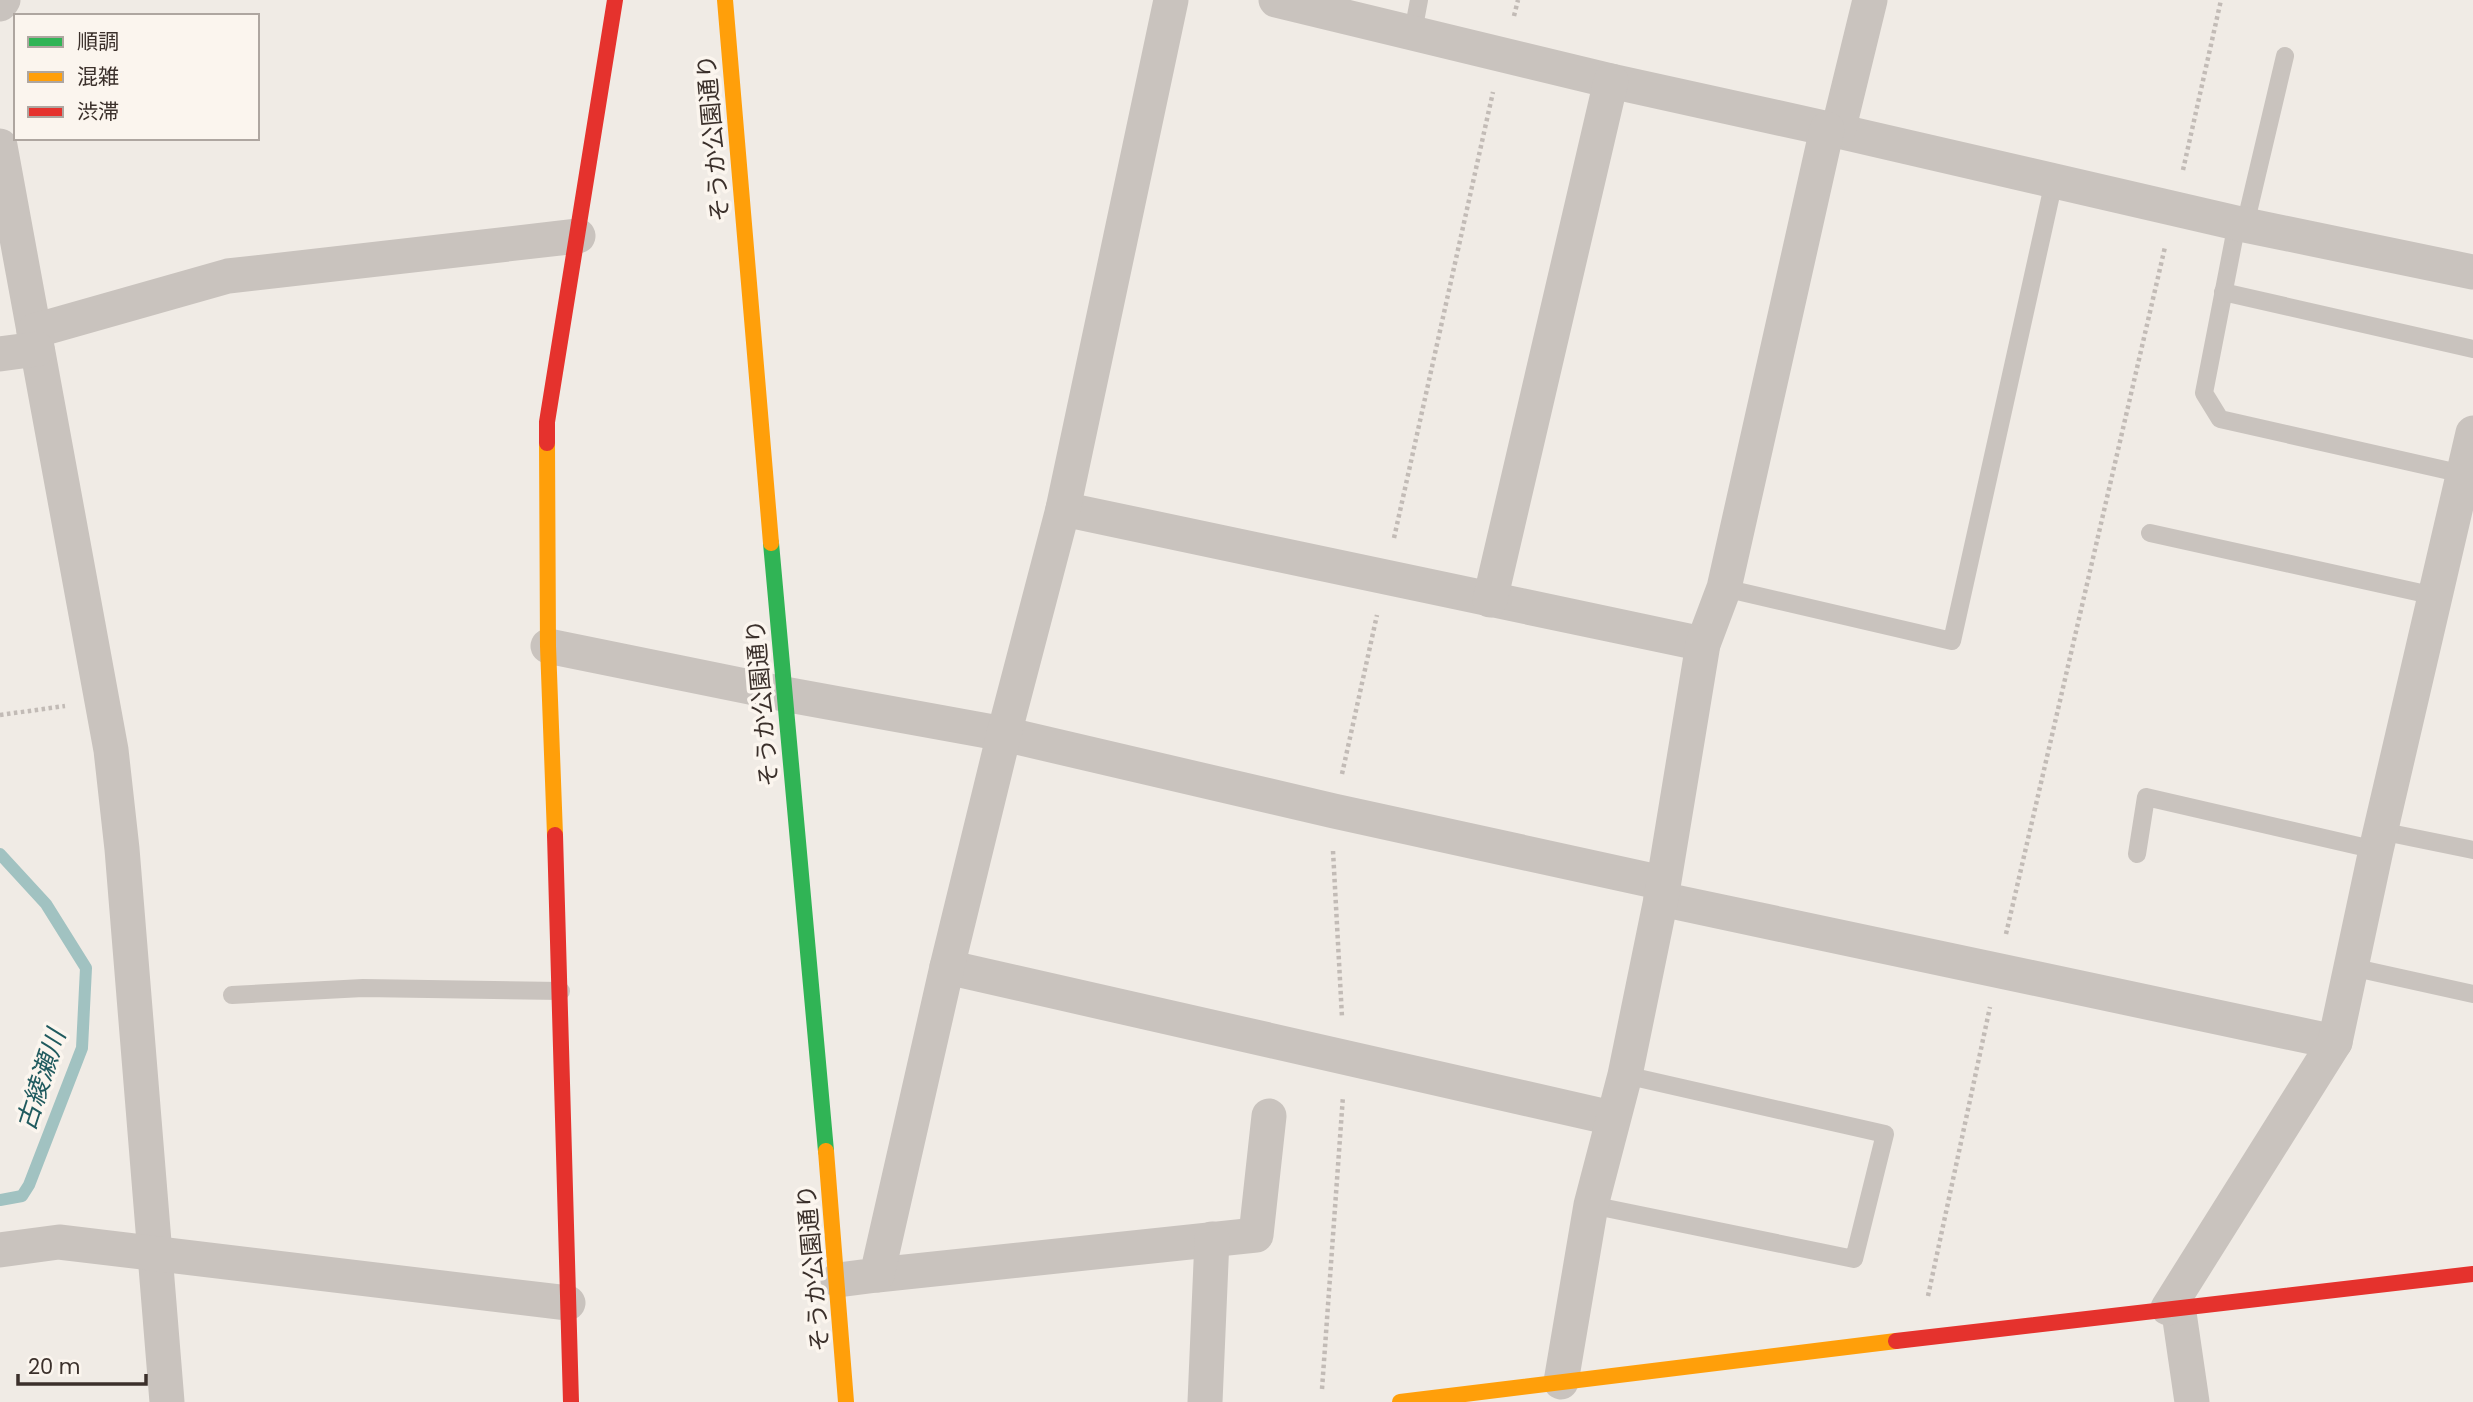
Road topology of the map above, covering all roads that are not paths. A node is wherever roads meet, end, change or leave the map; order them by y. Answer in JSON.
{"nodes":[{"id":1,"x":615,"y":0,"type":"edge"},
{"id":2,"x":725,"y":0,"type":"edge"},
{"id":3,"x":1171,"y":0,"type":"edge"},
{"id":4,"x":1276,"y":0,"type":"edge"},
{"id":5,"x":1870,"y":0,"type":"edge"},
{"id":6,"x":1416,"y":16,"type":"edge"},
{"id":7,"x":2285,"y":57,"type":"dead end"},
{"id":8,"x":1612,"y":81,"type":"junction"},
{"id":9,"x":1832,"y":130,"type":"junction"},
{"id":10,"x":0,"y":146,"type":"edge"},
{"id":11,"x":2054,"y":181,"type":"junction"},
{"id":12,"x":2241,"y":224,"type":"junction"},
{"id":13,"x":578,"y":236,"type":"junction"},
{"id":14,"x":2473,"y":272,"type":"edge"},
{"id":15,"x":2223,"y":292,"type":"junction"},
{"id":16,"x":36,"y":340,"type":"junction"},
{"id":17,"x":2473,"y":349,"type":"edge"},
{"id":18,"x":0,"y":354,"type":"edge"},
{"id":19,"x":2473,"y":433,"type":"edge"},
{"id":20,"x":2463,"y":474,"type":"junction"},
{"id":21,"x":1063,"y":509,"type":"junction"},
{"id":22,"x":2150,"y":533,"type":"dead end"},
{"id":23,"x":1724,"y":589,"type":"junction"},
{"id":24,"x":2435,"y":596,"type":"junction"},
{"id":25,"x":1490,"y":600,"type":"junction"},
{"id":26,"x":1703,"y":645,"type":"junction"},
{"id":27,"x":548,"y":646,"type":"junction"},
{"id":28,"x":784,"y":694,"type":"junction"},
{"id":29,"x":1004,"y":734,"type":"junction"},
{"id":30,"x":2378,"y":840,"type":"junction"},
{"id":31,"x":2473,"y":850,"type":"edge"},
{"id":32,"x":2137,"y":854,"type":"dead end"},
{"id":33,"x":1662,"y":891,"type":"junction"},
{"id":34,"x":947,"y":967,"type":"junction"},
{"id":35,"x":2351,"y":967,"type":"junction"},
{"id":36,"x":561,"y":991,"type":"junction"},
{"id":37,"x":2473,"y":994,"type":"edge"},
{"id":38,"x":232,"y":995,"type":"dead end"},
{"id":39,"x":2335,"y":1042,"type":"junction"},
{"id":40,"x":1625,"y":1075,"type":"junction"},
{"id":41,"x":1269,"y":1116,"type":"dead end"},
{"id":42,"x":1612,"y":1118,"type":"junction"},
{"id":43,"x":1591,"y":1205,"type":"junction"},
{"id":44,"x":1212,"y":1239,"type":"junction"},
{"id":45,"x":0,"y":1250,"type":"edge"},
{"id":46,"x":154,"y":1253,"type":"junction"},
{"id":47,"x":2473,"y":1274,"type":"edge"},
{"id":48,"x":877,"y":1275,"type":"junction"},
{"id":49,"x":838,"y":1280,"type":"junction"},
{"id":50,"x":568,"y":1303,"type":"junction"},
{"id":51,"x":2173,"y":1307,"type":"junction"},
{"id":52,"x":1560,"y":1382,"type":"junction"},
{"id":53,"x":1523,"y":1395,"type":"edge"},
{"id":54,"x":167,"y":1402,"type":"edge"},
{"id":55,"x":571,"y":1402,"type":"edge"},
{"id":56,"x":846,"y":1402,"type":"edge"},
{"id":57,"x":1205,"y":1402,"type":"edge"},
{"id":58,"x":1400,"y":1402,"type":"edge"},
{"id":59,"x":2192,"y":1402,"type":"edge"}],
"edges":[{"from":1,"to":13,"type":"street"},
{"from":2,"to":28,"type":"street","name":"そうか公園通り"},
{"from":3,"to":21,"type":"street"},
{"from":4,"to":6,"type":"street"},
{"from":5,"to":9,"type":"street"},
{"from":6,"to":8,"type":"street"},
{"from":7,"to":12,"type":"lane"},
{"from":8,"to":9,"type":"street"},
{"from":8,"to":25,"type":"street"},
{"from":9,"to":11,"type":"street"},
{"from":9,"to":23,"type":"street"},
{"from":10,"to":16,"type":"street"},
{"from":11,"to":12,"type":"street"},
{"from":11,"to":23,"type":"lane"},
{"from":12,"to":14,"type":"street"},
{"from":12,"to":15,"type":"lane"},
{"from":13,"to":16,"type":"street"},
{"from":13,"to":27,"type":"street"},
{"from":15,"to":17,"type":"lane"},
{"from":15,"to":20,"type":"lane"},
{"from":16,"to":18,"type":"street"},
{"from":16,"to":46,"type":"street"},
{"from":19,"to":20,"type":"street"},
{"from":20,"to":24,"type":"street"},
{"from":21,"to":25,"type":"street"},
{"from":21,"to":29,"type":"street"},
{"from":22,"to":24,"type":"lane"},
{"from":23,"to":26,"type":"street"},
{"from":24,"to":30,"type":"street"},
{"from":25,"to":26,"type":"street"},
{"from":26,"to":33,"type":"street"},
{"from":27,"to":28,"type":"street"},
{"from":27,"to":36,"type":"street"},
{"from":28,"to":29,"type":"street"},
{"from":28,"to":49,"type":"street","name":"そうか公園通り"},
{"from":29,"to":33,"type":"street"},
{"from":29,"to":34,"type":"street"},
{"from":30,"to":31,"type":"lane"},
{"from":30,"to":32,"type":"lane"},
{"from":30,"to":35,"type":"street"},
{"from":33,"to":39,"type":"street"},
{"from":33,"to":40,"type":"street"},
{"from":34,"to":42,"type":"street"},
{"from":34,"to":48,"type":"street"},
{"from":35,"to":37,"type":"lane"},
{"from":35,"to":39,"type":"street"},
{"from":36,"to":38,"type":"lane"},
{"from":36,"to":50,"type":"street"},
{"from":39,"to":51,"type":"street"},
{"from":40,"to":42,"type":"street"},
{"from":40,"to":43,"type":"lane"},
{"from":41,"to":44,"type":"street"},
{"from":42,"to":43,"type":"street"},
{"from":43,"to":52,"type":"street"},
{"from":44,"to":48,"type":"street"},
{"from":44,"to":57,"type":"street"},
{"from":45,"to":46,"type":"street"},
{"from":46,"to":50,"type":"street"},
{"from":46,"to":54,"type":"street"},
{"from":47,"to":51,"type":"street"},
{"from":48,"to":49,"type":"street"},
{"from":49,"to":56,"type":"street","name":"そうか公園通り"},
{"from":50,"to":55,"type":"street"},
{"from":51,"to":52,"type":"street"},
{"from":51,"to":59,"type":"street"},
{"from":52,"to":53,"type":"street"},
{"from":53,"to":58,"type":"street"}]}
